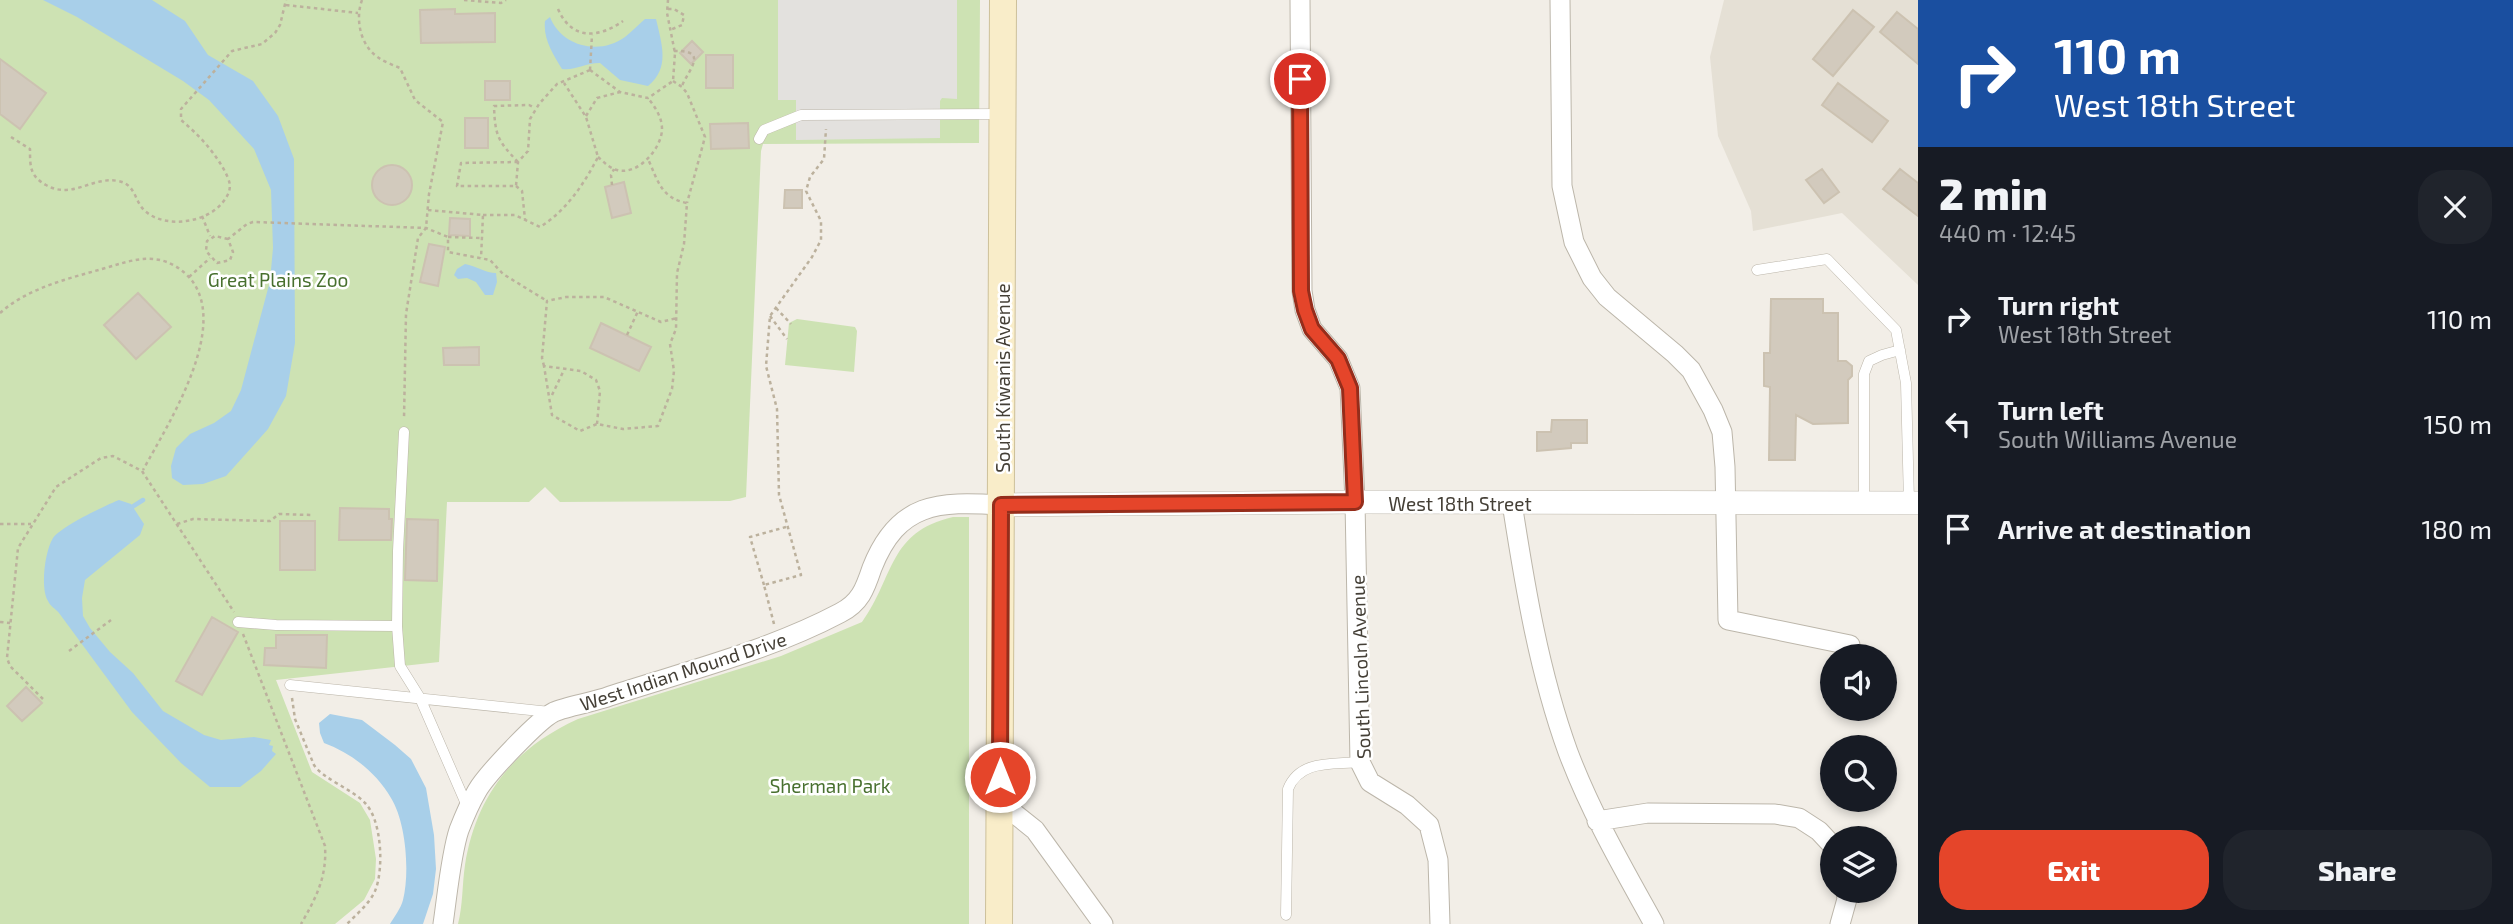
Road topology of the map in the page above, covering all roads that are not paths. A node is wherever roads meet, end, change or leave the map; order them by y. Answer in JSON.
{"nodes":[{"id":1,"x":1003,"y":0,"type":"edge"},
{"id":2,"x":1300,"y":0,"type":"edge"},
{"id":3,"x":1560,"y":0,"type":"edge"},
{"id":4,"x":1003,"y":114,"type":"junction"},
{"id":5,"x":759,"y":139,"type":"dead end"},
{"id":6,"x":1758,"y":270,"type":"dead end"},
{"id":7,"x":1900,"y":350,"type":"junction"},
{"id":8,"x":404,"y":432,"type":"road end"},
{"id":9,"x":1355,"y":502,"type":"junction"},
{"id":10,"x":1512,"y":503,"type":"junction"},
{"id":11,"x":1726,"y":503,"type":"junction"},
{"id":12,"x":1864,"y":503,"type":"junction"},
{"id":13,"x":1914,"y":503,"type":"edge"},
{"id":14,"x":1001,"y":505,"type":"junction"},
{"id":15,"x":238,"y":622,"type":"road end"},
{"id":16,"x":397,"y":626,"type":"junction"},
{"id":17,"x":1845,"y":644,"type":"edge"},
{"id":18,"x":290,"y":685,"type":"road end"},
{"id":19,"x":420,"y":698,"type":"junction"},
{"id":20,"x":554,"y":712,"type":"junction"},
{"id":21,"x":1360,"y":762,"type":"junction"},
{"id":22,"x":1000,"y":802,"type":"junction"},
{"id":23,"x":468,"y":810,"type":"junction"},
{"id":24,"x":1597,"y":821,"type":"junction"},
{"id":25,"x":1820,"y":832,"type":"edge"},
{"id":26,"x":1846,"y":903,"type":"edge"},
{"id":27,"x":1286,"y":915,"type":"dead end"},
{"id":28,"x":443,"y":924,"type":"edge"},
{"id":29,"x":999,"y":924,"type":"edge"},
{"id":30,"x":1102,"y":924,"type":"edge"},
{"id":31,"x":1440,"y":924,"type":"edge"},
{"id":32,"x":1654,"y":924,"type":"edge"},
{"id":33,"x":1840,"y":924,"type":"edge"}],
"edges":[{"from":1,"to":4,"type":"main road","name":"South Kiwanis Avenue"},
{"from":2,"to":9,"type":"street","name":"South Lincoln Avenue"},
{"from":3,"to":11,"type":"street"},
{"from":4,"to":5,"type":"lane"},
{"from":4,"to":14,"type":"main road","name":"South Kiwanis Avenue"},
{"from":6,"to":7,"type":"lane"},
{"from":7,"to":12,"type":"lane"},
{"from":7,"to":13,"type":"lane"},
{"from":8,"to":16,"type":"lane"},
{"from":9,"to":10,"type":"street","name":"West 18th Street"},
{"from":9,"to":14,"type":"street","name":"West 18th Street"},
{"from":9,"to":21,"type":"street","name":"South Lincoln Avenue"},
{"from":10,"to":11,"type":"street","name":"West 18th Street"},
{"from":10,"to":24,"type":"street"},
{"from":11,"to":12,"type":"street","name":"West 18th Street"},
{"from":11,"to":17,"type":"street"},
{"from":12,"to":13,"type":"street","name":"West 18th Street"},
{"from":14,"to":20,"type":"street","name":"West Indian Mound Drive"},
{"from":14,"to":22,"type":"main road","name":"South Kiwanis Avenue"},
{"from":15,"to":16,"type":"lane"},
{"from":16,"to":19,"type":"lane"},
{"from":18,"to":19,"type":"lane"},
{"from":19,"to":20,"type":"lane"},
{"from":19,"to":23,"type":"lane"},
{"from":20,"to":23,"type":"street","name":"West Indian Mound Drive"},
{"from":21,"to":27,"type":"lane"},
{"from":21,"to":31,"type":"street","name":"South Lincoln Avenue"},
{"from":22,"to":29,"type":"main road","name":"South Kiwanis Avenue"},
{"from":22,"to":30,"type":"street"},
{"from":23,"to":28,"type":"street","name":"West Indian Mound Drive"},
{"from":24,"to":25,"type":"street"},
{"from":24,"to":32,"type":"street"},
{"from":26,"to":33,"type":"street"}]}
